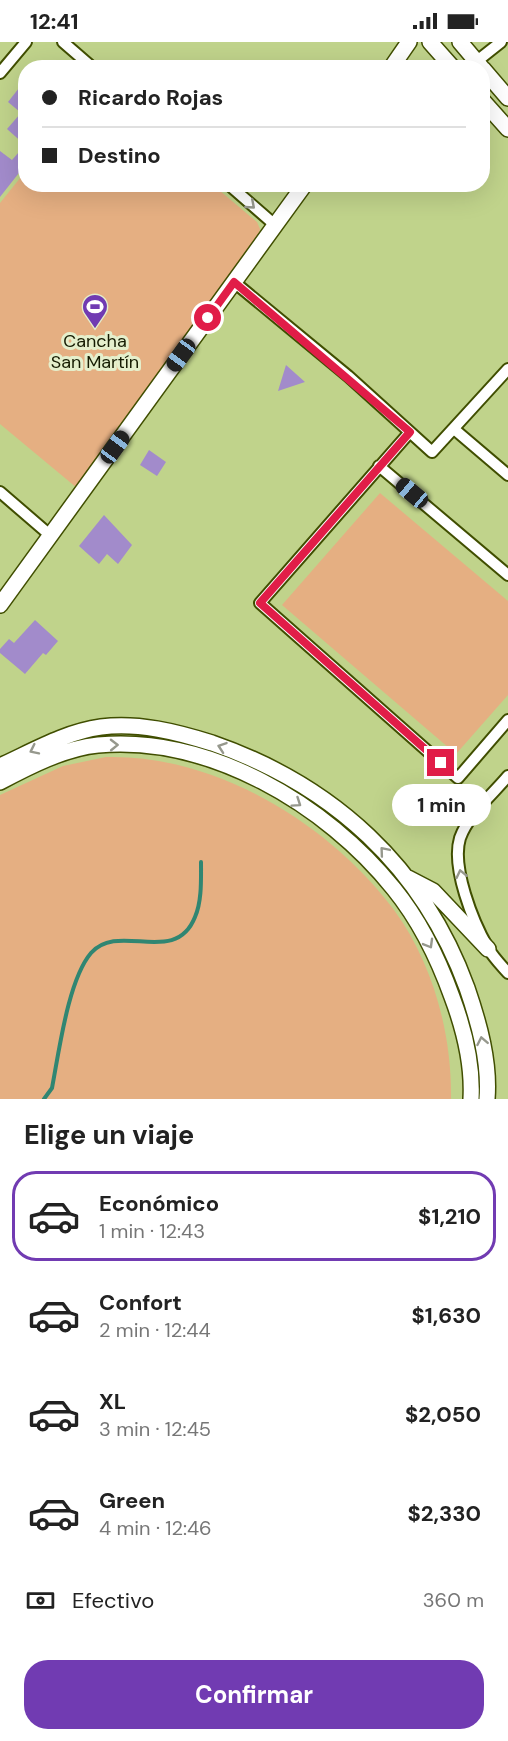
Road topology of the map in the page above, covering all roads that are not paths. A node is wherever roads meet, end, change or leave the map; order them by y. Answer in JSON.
{"nodes":[{"id":1,"x":26,"y":42,"type":"edge"},
{"id":2,"x":63,"y":42,"type":"edge"},
{"id":3,"x":409,"y":42,"type":"edge"},
{"id":4,"x":430,"y":42,"type":"edge"},
{"id":5,"x":460,"y":42,"type":"edge"},
{"id":6,"x":501,"y":42,"type":"edge"},
{"id":7,"x":84,"y":60,"type":"edge"},
{"id":8,"x":396,"y":60,"type":"edge"},
{"id":9,"x":446,"y":60,"type":"edge"},
{"id":10,"x":476,"y":60,"type":"edge"},
{"id":11,"x":486,"y":60,"type":"edge"},
{"id":12,"x":0,"y":73,"type":"edge"},
{"id":13,"x":490,"y":77,"type":"edge"},
{"id":14,"x":508,"y":98,"type":"edge"},
{"id":15,"x":490,"y":109,"type":"edge"},
{"id":16,"x":508,"y":129,"type":"edge"},
{"id":17,"x":237,"y":192,"type":"edge"},
{"id":18,"x":299,"y":192,"type":"edge"},
{"id":19,"x":275,"y":225,"type":"junction"},
{"id":20,"x":234,"y":282,"type":"junction"},
{"id":21,"x":508,"y":369,"type":"edge"},
{"id":22,"x":454,"y":429,"type":"junction"},
{"id":23,"x":410,"y":432,"type":"junction"},
{"id":24,"x":380,"y":466,"type":"junction"},
{"id":25,"x":508,"y":475,"type":"edge"},
{"id":26,"x":0,"y":492,"type":"edge"},
{"id":27,"x":51,"y":536,"type":"junction"},
{"id":28,"x":508,"y":575,"type":"edge"},
{"id":29,"x":0,"y":605,"type":"edge"},
{"id":30,"x":508,"y":720,"type":"edge"},
{"id":31,"x":0,"y":766,"type":"edge"},
{"id":32,"x":508,"y":776,"type":"edge"},
{"id":33,"x":0,"y":782,"type":"edge"},
{"id":34,"x":404,"y":875,"type":"junction"},
{"id":35,"x":488,"y":949,"type":"junction"},
{"id":36,"x":508,"y":973,"type":"edge"},
{"id":37,"x":471,"y":1099,"type":"edge"},
{"id":38,"x":487,"y":1099,"type":"edge"}],
"edges":[{"from":1,"to":12,"type":"street"},
{"from":2,"to":7,"type":"street"},
{"from":3,"to":8,"type":"main road"},
{"from":4,"to":9,"type":"main road"},
{"from":5,"to":10,"type":"main road"},
{"from":6,"to":11,"type":"street"},
{"from":13,"to":14,"type":"main road"},
{"from":15,"to":16,"type":"main road"},
{"from":17,"to":19,"type":"street","one_way":true},
{"from":18,"to":19,"type":"main road"},
{"from":19,"to":20,"type":"main road"},
{"from":20,"to":23,"type":"street"},
{"from":20,"to":27,"type":"main road"},
{"from":21,"to":22,"type":"street"},
{"from":22,"to":23,"type":"street"},
{"from":22,"to":25,"type":"street"},
{"from":23,"to":24,"type":"street"},
{"from":24,"to":28,"type":"street"},
{"from":24,"to":30,"type":"street"},
{"from":26,"to":27,"type":"street"},
{"from":27,"to":29,"type":"main road"},
{"from":34,"to":31,"type":"main road","one_way":true},
{"from":35,"to":32,"type":"street","one_way":true},
{"from":33,"to":37,"type":"main road","one_way":true},
{"from":34,"to":35,"type":"main road"},
{"from":38,"to":34,"type":"main road","one_way":true},
{"from":35,"to":36,"type":"street"}]}
